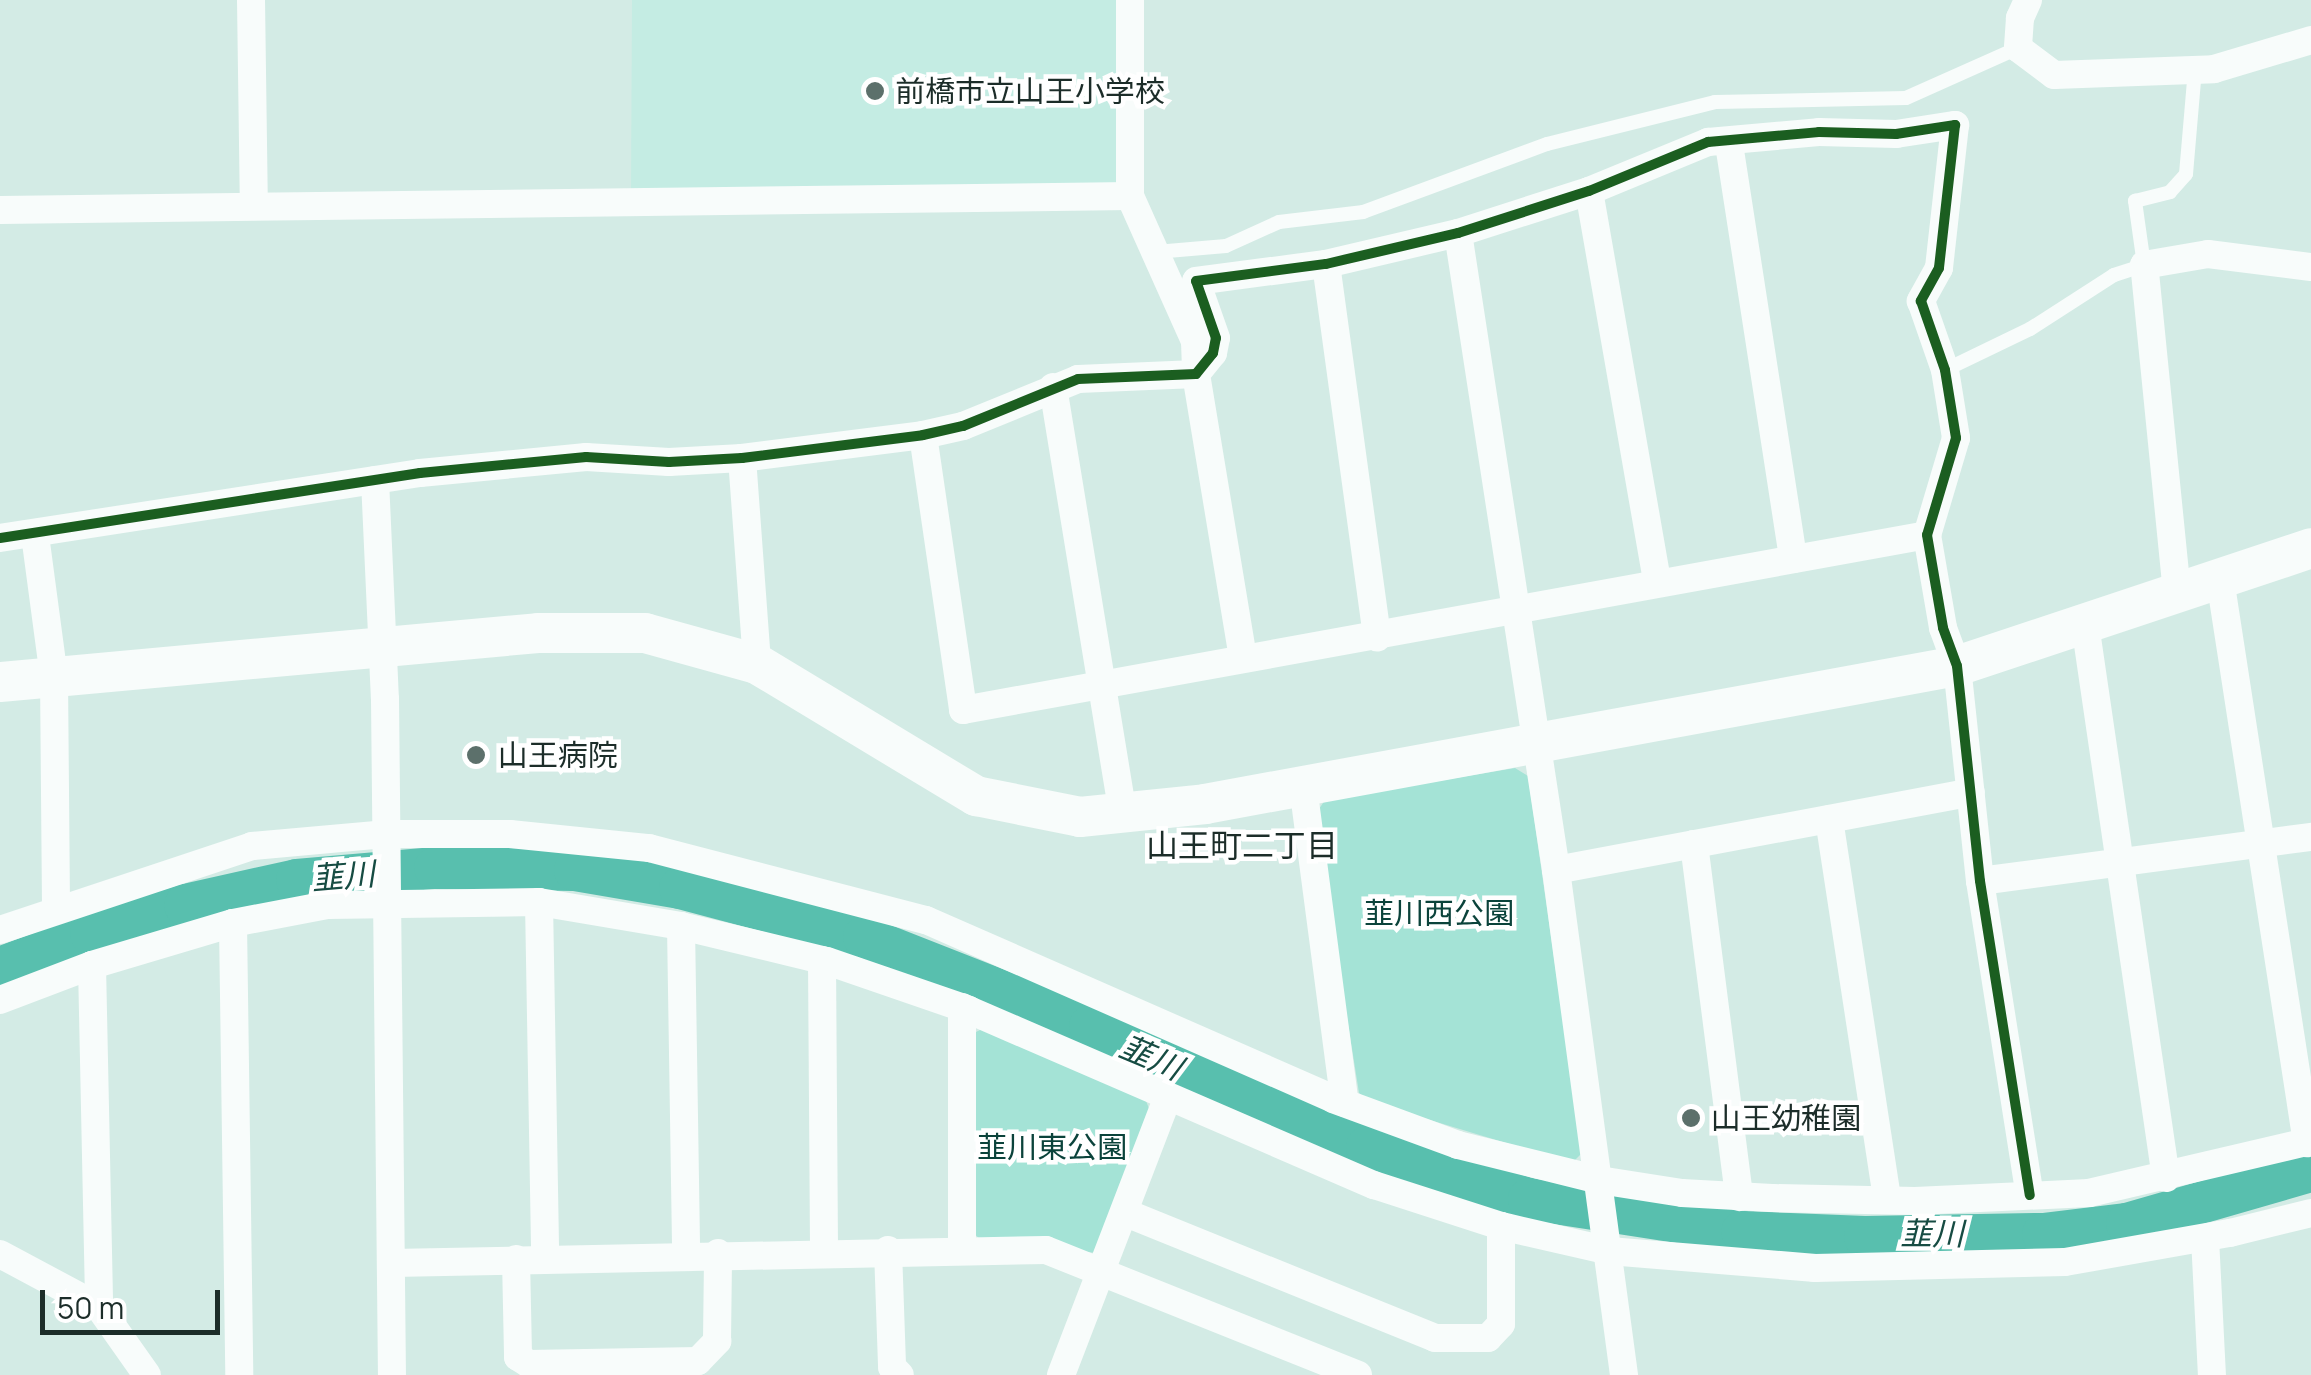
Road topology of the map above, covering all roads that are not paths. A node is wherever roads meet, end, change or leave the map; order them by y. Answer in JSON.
{"nodes":[{"id":1,"x":251,"y":0,"type":"edge"},
{"id":2,"x":1130,"y":0,"type":"edge"},
{"id":3,"x":2028,"y":0,"type":"edge"},
{"id":4,"x":2311,"y":40,"type":"edge"},
{"id":5,"x":2018,"y":48,"type":"junction"},
{"id":6,"x":2194,"y":69,"type":"junction"},
{"id":7,"x":1729,"y":144,"type":"junction"},
{"id":8,"x":1589,"y":191,"type":"junction"},
{"id":9,"x":1130,"y":196,"type":"junction"},
{"id":10,"x":254,"y":205,"type":"junction"},
{"id":11,"x":0,"y":210,"type":"edge"},
{"id":12,"x":1458,"y":233,"type":"junction"},
{"id":13,"x":1156,"y":252,"type":"junction"},
{"id":14,"x":1326,"y":264,"type":"junction"},
{"id":15,"x":2144,"y":265,"type":"junction"},
{"id":16,"x":2311,"y":267,"type":"edge"},
{"id":17,"x":1946,"y":370,"type":"junction"},
{"id":18,"x":1196,"y":374,"type":"junction"},
{"id":19,"x":1054,"y":387,"type":"junction"},
{"id":20,"x":923,"y":435,"type":"junction"},
{"id":21,"x":742,"y":458,"type":"junction"},
{"id":22,"x":375,"y":480,"type":"junction"},
{"id":23,"x":34,"y":535,"type":"junction"},
{"id":24,"x":1927,"y":535,"type":"junction"},
{"id":25,"x":0,"y":538,"type":"edge"},
{"id":26,"x":2311,"y":548,"type":"edge"},
{"id":27,"x":1793,"y":558,"type":"junction"},
{"id":28,"x":2220,"y":579,"type":"junction"},
{"id":29,"x":1656,"y":582,"type":"junction"},
{"id":30,"x":2177,"y":593,"type":"junction"},
{"id":31,"x":1517,"y":607,"type":"junction"},
{"id":32,"x":2085,"y":624,"type":"junction"},
{"id":33,"x":1377,"y":638,"type":"junction"},
{"id":34,"x":380,"y":646,"type":"junction"},
{"id":35,"x":1244,"y":658,"type":"junction"},
{"id":36,"x":757,"y":664,"type":"junction"},
{"id":37,"x":1957,"y":666,"type":"junction"},
{"id":38,"x":54,"y":677,"type":"junction"},
{"id":39,"x":0,"y":682,"type":"edge"},
{"id":40,"x":1103,"y":684,"type":"junction"},
{"id":41,"x":1538,"y":742,"type":"junction"},
{"id":42,"x":1303,"y":786,"type":"junction"},
{"id":43,"x":1970,"y":792,"type":"junction"},
{"id":44,"x":1122,"y":814,"type":"junction"},
{"id":45,"x":1829,"y":819,"type":"junction"},
{"id":46,"x":2311,"y":837,"type":"edge"},
{"id":47,"x":387,"y":841,"type":"junction"},
{"id":48,"x":1694,"y":844,"type":"junction"},
{"id":49,"x":2260,"y":844,"type":"junction"},
{"id":50,"x":2118,"y":863,"type":"junction"},
{"id":51,"x":1556,"y":870,"type":"junction"},
{"id":52,"x":1980,"y":882,"type":"junction"},
{"id":53,"x":388,"y":901,"type":"junction"},
{"id":54,"x":539,"y":902,"type":"junction"},
{"id":55,"x":56,"y":909,"type":"junction"},
{"id":56,"x":234,"y":923,"type":"junction"},
{"id":57,"x":680,"y":926,"type":"junction"},
{"id":58,"x":0,"y":930,"type":"edge"},
{"id":59,"x":822,"y":960,"type":"junction"},
{"id":60,"x":92,"y":964,"type":"junction"},
{"id":61,"x":0,"y":1000,"type":"edge"},
{"id":62,"x":962,"y":1007,"type":"junction"},
{"id":63,"x":1167,"y":1100,"type":"junction"},
{"id":64,"x":1345,"y":1103,"type":"junction"},
{"id":65,"x":2309,"y":1142,"type":"edge"},
{"id":66,"x":2166,"y":1178,"type":"junction"},
{"id":67,"x":1601,"y":1188,"type":"junction"},
{"id":68,"x":2030,"y":1195,"type":"junction"},
{"id":69,"x":1739,"y":1197,"type":"junction"},
{"id":70,"x":1887,"y":1200,"type":"junction"},
{"id":71,"x":1126,"y":1213,"type":"junction"},
{"id":72,"x":2311,"y":1213,"type":"edge"},
{"id":73,"x":1501,"y":1226,"type":"junction"},
{"id":74,"x":2205,"y":1238,"type":"junction"},
{"id":75,"x":1608,"y":1242,"type":"junction"},
{"id":76,"x":962,"y":1249,"type":"junction"},
{"id":77,"x":888,"y":1250,"type":"junction"},
{"id":78,"x":824,"y":1251,"type":"junction"},
{"id":79,"x":0,"y":1254,"type":"edge"},
{"id":80,"x":686,"y":1254,"type":"junction"},
{"id":81,"x":718,"y":1254,"type":"junction"},
{"id":82,"x":545,"y":1258,"type":"junction"},
{"id":83,"x":516,"y":1259,"type":"junction"},
{"id":84,"x":392,"y":1263,"type":"junction"},
{"id":85,"x":1105,"y":1271,"type":"junction"},
{"id":86,"x":99,"y":1307,"type":"junction"},
{"id":87,"x":147,"y":1375,"type":"edge"},
{"id":88,"x":239,"y":1375,"type":"edge"},
{"id":89,"x":392,"y":1375,"type":"edge"},
{"id":90,"x":900,"y":1375,"type":"edge"},
{"id":91,"x":1061,"y":1375,"type":"edge"},
{"id":92,"x":1358,"y":1375,"type":"edge"},
{"id":93,"x":1624,"y":1375,"type":"edge"},
{"id":94,"x":2212,"y":1375,"type":"edge"}],
"edges":[{"from":1,"to":10,"type":"street"},
{"from":2,"to":9,"type":"street"},
{"from":3,"to":5,"type":"street"},
{"from":4,"to":6,"type":"street"},
{"from":5,"to":6,"type":"street"},
{"from":5,"to":13,"type":"lane"},
{"from":6,"to":15,"type":"lane"},
{"from":7,"to":8,"type":"street"},
{"from":7,"to":17,"type":"street"},
{"from":7,"to":27,"type":"street"},
{"from":8,"to":12,"type":"street"},
{"from":8,"to":29,"type":"street"},
{"from":9,"to":10,"type":"street"},
{"from":9,"to":13,"type":"street"},
{"from":10,"to":11,"type":"street"},
{"from":12,"to":14,"type":"street"},
{"from":12,"to":31,"type":"street"},
{"from":13,"to":18,"type":"street"},
{"from":14,"to":18,"type":"street"},
{"from":14,"to":33,"type":"street"},
{"from":15,"to":16,"type":"street"},
{"from":15,"to":17,"type":"lane"},
{"from":15,"to":30,"type":"street"},
{"from":17,"to":24,"type":"street"},
{"from":18,"to":19,"type":"street"},
{"from":18,"to":35,"type":"street"},
{"from":19,"to":20,"type":"street"},
{"from":19,"to":40,"type":"street"},
{"from":20,"to":21,"type":"street"},
{"from":20,"to":40,"type":"street"},
{"from":21,"to":22,"type":"street"},
{"from":21,"to":36,"type":"street"},
{"from":22,"to":23,"type":"street"},
{"from":22,"to":34,"type":"street"},
{"from":23,"to":25,"type":"street"},
{"from":23,"to":38,"type":"street"},
{"from":24,"to":27,"type":"street"},
{"from":24,"to":37,"type":"street"},
{"from":26,"to":28,"type":"street"},
{"from":27,"to":29,"type":"street"},
{"from":28,"to":30,"type":"street"},
{"from":28,"to":49,"type":"street"},
{"from":29,"to":31,"type":"street"},
{"from":30,"to":32,"type":"street"},
{"from":31,"to":33,"type":"street"},
{"from":31,"to":41,"type":"street"},
{"from":32,"to":37,"type":"street"},
{"from":32,"to":50,"type":"street"},
{"from":33,"to":35,"type":"street"},
{"from":34,"to":36,"type":"street"},
{"from":34,"to":38,"type":"street"},
{"from":34,"to":47,"type":"street"},
{"from":35,"to":40,"type":"street"},
{"from":36,"to":44,"type":"street"},
{"from":37,"to":41,"type":"street"},
{"from":37,"to":43,"type":"street"},
{"from":38,"to":39,"type":"street"},
{"from":38,"to":55,"type":"street"},
{"from":40,"to":44,"type":"street"},
{"from":41,"to":42,"type":"street"},
{"from":41,"to":51,"type":"street"},
{"from":42,"to":44,"type":"street"},
{"from":42,"to":64,"type":"street"},
{"from":43,"to":45,"type":"street"},
{"from":43,"to":52,"type":"street"},
{"from":45,"to":48,"type":"street"},
{"from":45,"to":70,"type":"street"},
{"from":46,"to":49,"type":"street"},
{"from":47,"to":53,"type":"street"},
{"from":47,"to":55,"type":"street"},
{"from":47,"to":64,"type":"street"},
{"from":48,"to":51,"type":"street"},
{"from":48,"to":69,"type":"street"},
{"from":49,"to":50,"type":"street"},
{"from":49,"to":65,"type":"street"},
{"from":50,"to":52,"type":"street"},
{"from":50,"to":66,"type":"street"},
{"from":51,"to":67,"type":"street"},
{"from":52,"to":68,"type":"street"},
{"from":53,"to":54,"type":"street"},
{"from":53,"to":56,"type":"street"},
{"from":53,"to":84,"type":"street"},
{"from":54,"to":57,"type":"street"},
{"from":54,"to":82,"type":"street"},
{"from":55,"to":58,"type":"street"},
{"from":56,"to":60,"type":"street"},
{"from":56,"to":88,"type":"street"},
{"from":57,"to":59,"type":"street"},
{"from":57,"to":80,"type":"street"},
{"from":59,"to":62,"type":"street"},
{"from":59,"to":78,"type":"street"},
{"from":60,"to":61,"type":"street"},
{"from":60,"to":86,"type":"street"},
{"from":62,"to":63,"type":"street"},
{"from":62,"to":76,"type":"street"},
{"from":63,"to":71,"type":"street"},
{"from":63,"to":73,"type":"street"},
{"from":64,"to":67,"type":"street"},
{"from":65,"to":66,"type":"street"},
{"from":66,"to":68,"type":"street"},
{"from":67,"to":69,"type":"street"},
{"from":67,"to":75,"type":"street"},
{"from":68,"to":70,"type":"street"},
{"from":69,"to":70,"type":"street"},
{"from":71,"to":73,"type":"street"},
{"from":71,"to":85,"type":"street"},
{"from":72,"to":74,"type":"street"},
{"from":73,"to":75,"type":"street"},
{"from":74,"to":75,"type":"street"},
{"from":74,"to":94,"type":"street"},
{"from":75,"to":93,"type":"street"},
{"from":76,"to":77,"type":"street"},
{"from":76,"to":85,"type":"street"},
{"from":77,"to":78,"type":"street"},
{"from":77,"to":90,"type":"street"},
{"from":78,"to":81,"type":"street"},
{"from":79,"to":86,"type":"street"},
{"from":80,"to":81,"type":"street"},
{"from":80,"to":82,"type":"street"},
{"from":81,"to":83,"type":"street"},
{"from":82,"to":83,"type":"street"},
{"from":83,"to":84,"type":"street"},
{"from":84,"to":89,"type":"street"},
{"from":85,"to":91,"type":"street"},
{"from":85,"to":92,"type":"street"},
{"from":86,"to":87,"type":"street"}]}
